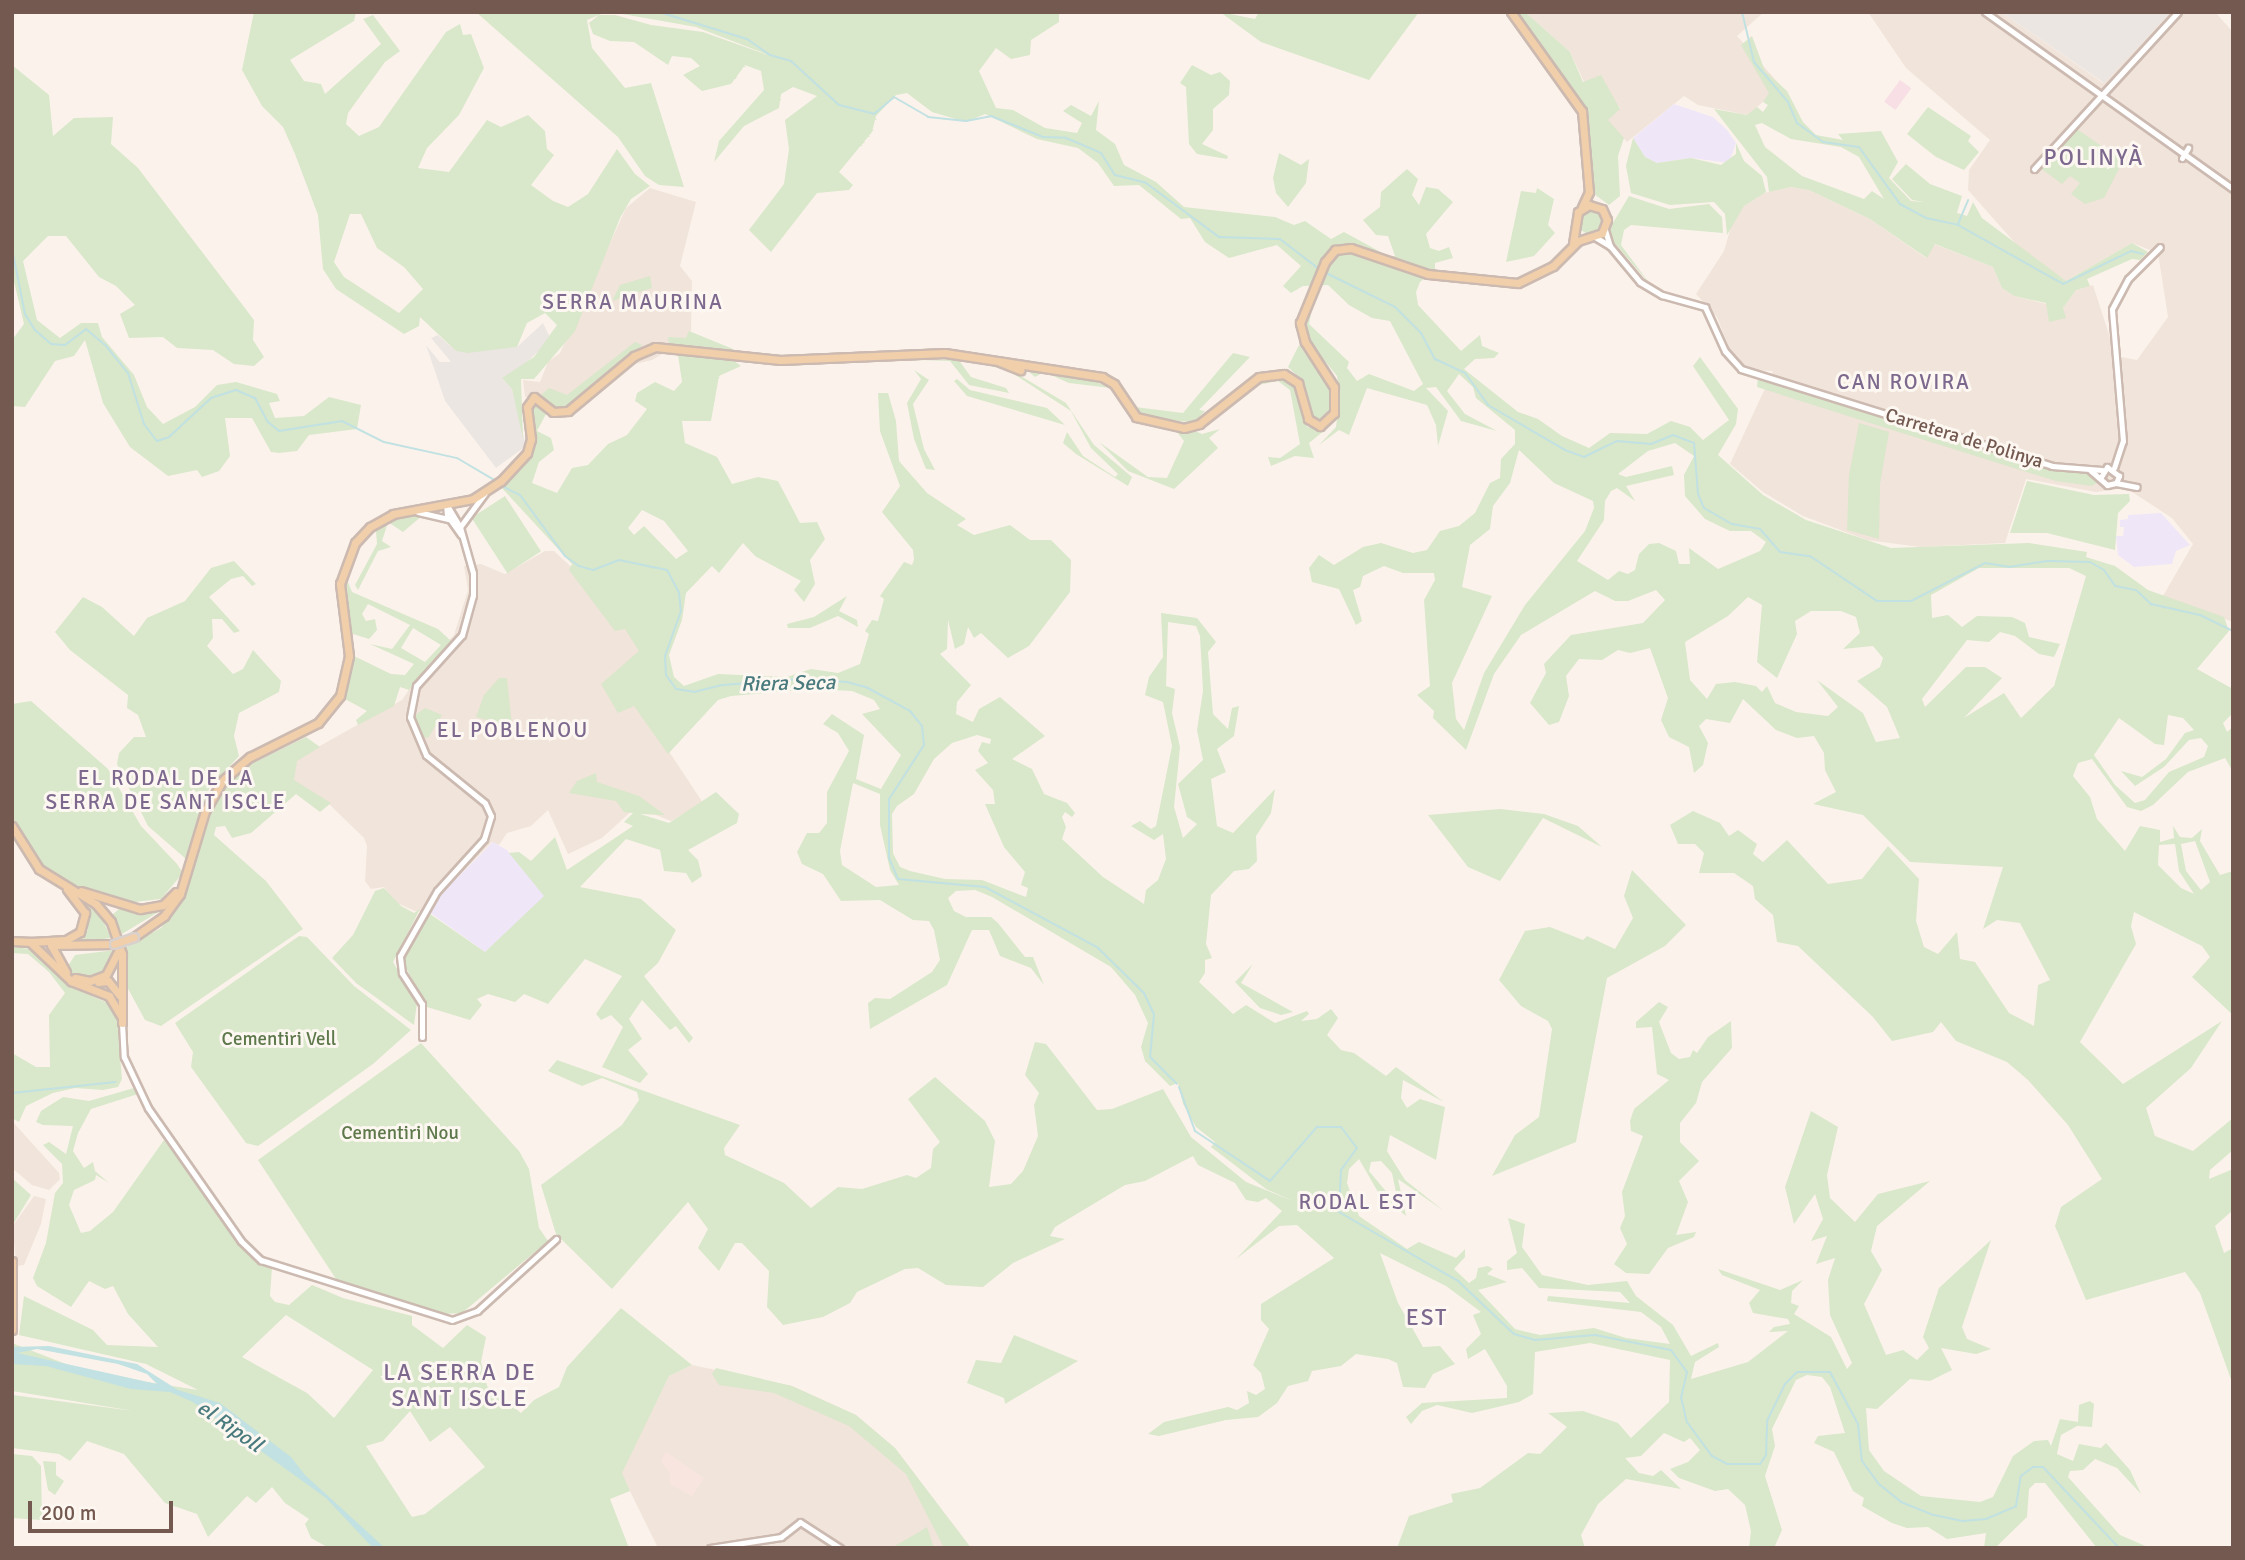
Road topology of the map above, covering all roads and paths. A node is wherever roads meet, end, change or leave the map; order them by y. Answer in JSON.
{"nodes":[{"id":1,"x":1511,"y":12,"type":"edge"},
{"id":2,"x":1985,"y":12,"type":"edge"},
{"id":3,"x":2178,"y":12,"type":"edge"},
{"id":4,"x":2100,"y":94,"type":"junction"},
{"id":5,"x":2034,"y":169,"type":"dead end"},
{"id":6,"x":2233,"y":189,"type":"edge"},
{"id":7,"x":1589,"y":192,"type":"junction"},
{"id":8,"x":1597,"y":206,"type":"junction"},
{"id":9,"x":1582,"y":208,"type":"junction"},
{"id":10,"x":1576,"y":227,"type":"junction"},
{"id":11,"x":1605,"y":230,"type":"junction"},
{"id":12,"x":1591,"y":237,"type":"junction"},
{"id":13,"x":1573,"y":244,"type":"junction"},
{"id":14,"x":1611,"y":246,"type":"junction"},
{"id":15,"x":2160,"y":247,"type":"dead end"},
{"id":16,"x":993,"y":358,"type":"junction"},
{"id":17,"x":1020,"y":370,"type":"dead end"},
{"id":18,"x":2114,"y":468,"type":"junction"},
{"id":19,"x":2102,"y":474,"type":"junction"},
{"id":20,"x":2119,"y":476,"type":"junction"},
{"id":21,"x":2116,"y":483,"type":"junction"},
{"id":22,"x":485,"y":493,"type":"junction"},
{"id":23,"x":446,"y":504,"type":"junction"},
{"id":24,"x":402,"y":511,"type":"junction"},
{"id":25,"x":449,"y":519,"type":"junction"},
{"id":26,"x":460,"y":527,"type":"junction"},
{"id":27,"x":462,"y":537,"type":"junction"},
{"id":28,"x":12,"y":826,"type":"edge"},
{"id":29,"x":184,"y":885,"type":"junction"},
{"id":30,"x":66,"y":886,"type":"junction"},
{"id":31,"x":118,"y":904,"type":"junction"},
{"id":32,"x":106,"y":915,"type":"junction"},
{"id":33,"x":12,"y":940,"type":"edge"},
{"id":34,"x":30,"y":942,"type":"junction"},
{"id":35,"x":117,"y":945,"type":"junction"},
{"id":36,"x":51,"y":946,"type":"junction"},
{"id":37,"x":79,"y":948,"type":"junction"},
{"id":38,"x":119,"y":963,"type":"junction"},
{"id":39,"x":63,"y":967,"type":"junction"},
{"id":40,"x":108,"y":981,"type":"junction"},
{"id":41,"x":86,"y":984,"type":"junction"},
{"id":42,"x":118,"y":1001,"type":"junction"},
{"id":43,"x":122,"y":1023,"type":"joint"},
{"id":44,"x":422,"y":1037,"type":"dead end"},
{"id":45,"x":556,"y":1240,"type":"dead end"},
{"id":46,"x":12,"y":1261,"type":"edge"},
{"id":47,"x":12,"y":1330,"type":"edge"},
{"id":48,"x":710,"y":1548,"type":"edge"},
{"id":49,"x":840,"y":1548,"type":"edge"}],
"edges":[{"from":1,"to":7,"type":"main road"},
{"from":2,"to":4,"type":"street"},
{"from":3,"to":4,"type":"street"},
{"from":4,"to":5,"type":"street"},
{"from":4,"to":6,"type":"street"},
{"from":7,"to":8,"type":"main road"},
{"from":7,"to":9,"type":"main road"},
{"from":8,"to":9,"type":"main road"},
{"from":8,"to":11,"type":"main road"},
{"from":9,"to":10,"type":"main road"},
{"from":10,"to":12,"type":"main road"},
{"from":10,"to":13,"type":"main road"},
{"from":11,"to":12,"type":"main road"},
{"from":11,"to":14,"type":"street","name":"Carretera de Polinya"},
{"from":12,"to":13,"type":"main road"},
{"from":12,"to":14,"type":"street","name":"Carretera de Polinya"},
{"from":13,"to":16,"type":"main road"},
{"from":14,"to":19,"type":"street","name":"Carretera de Polinya"},
{"from":15,"to":18,"type":"street"},
{"from":16,"to":17,"type":"main road"},
{"from":16,"to":22,"type":"main road"},
{"from":18,"to":19,"type":"street"},
{"from":18,"to":20,"type":"street"},
{"from":19,"to":21,"type":"street","name":"Carretera de Polinya"},
{"from":20,"to":21,"type":"street"},
{"from":20,"to":21,"type":"street"},
{"from":22,"to":23,"type":"main road"},
{"from":22,"to":26,"type":"street"},
{"from":23,"to":24,"type":"main road"},
{"from":23,"to":25,"type":"street"},
{"from":23,"to":26,"type":"street"},
{"from":24,"to":25,"type":"street"},
{"from":24,"to":29,"type":"main road"},
{"from":25,"to":27,"type":"street"},
{"from":26,"to":27,"type":"street"},
{"from":27,"to":44,"type":"street"},
{"from":28,"to":30,"type":"main road"},
{"from":29,"to":31,"type":"main road"},
{"from":29,"to":35,"type":"main road","bridge":true},
{"from":30,"to":31,"type":"main road"},
{"from":30,"to":32,"type":"main road"},
{"from":30,"to":34,"type":"main road"},
{"from":31,"to":32,"type":"main road"},
{"from":32,"to":35,"type":"main road"},
{"from":33,"to":34,"type":"main road"},
{"from":34,"to":36,"type":"main road"},
{"from":34,"to":41,"type":"main road"},
{"from":35,"to":37,"type":"main road"},
{"from":35,"to":38,"type":"main road"},
{"from":36,"to":37,"type":"main road"},
{"from":36,"to":39,"type":"main road"},
{"from":37,"to":39,"type":"main road"},
{"from":38,"to":40,"type":"main road"},
{"from":38,"to":41,"type":"main road"},
{"from":38,"to":42,"type":"main road"},
{"from":39,"to":41,"type":"main road"},
{"from":40,"to":41,"type":"main road"},
{"from":40,"to":42,"type":"main road"},
{"from":41,"to":42,"type":"main road"},
{"from":42,"to":43,"type":"main road"},
{"from":43,"to":45,"type":"street"},
{"from":46,"to":47,"type":"main road"},
{"from":48,"to":49,"type":"street"}]}
